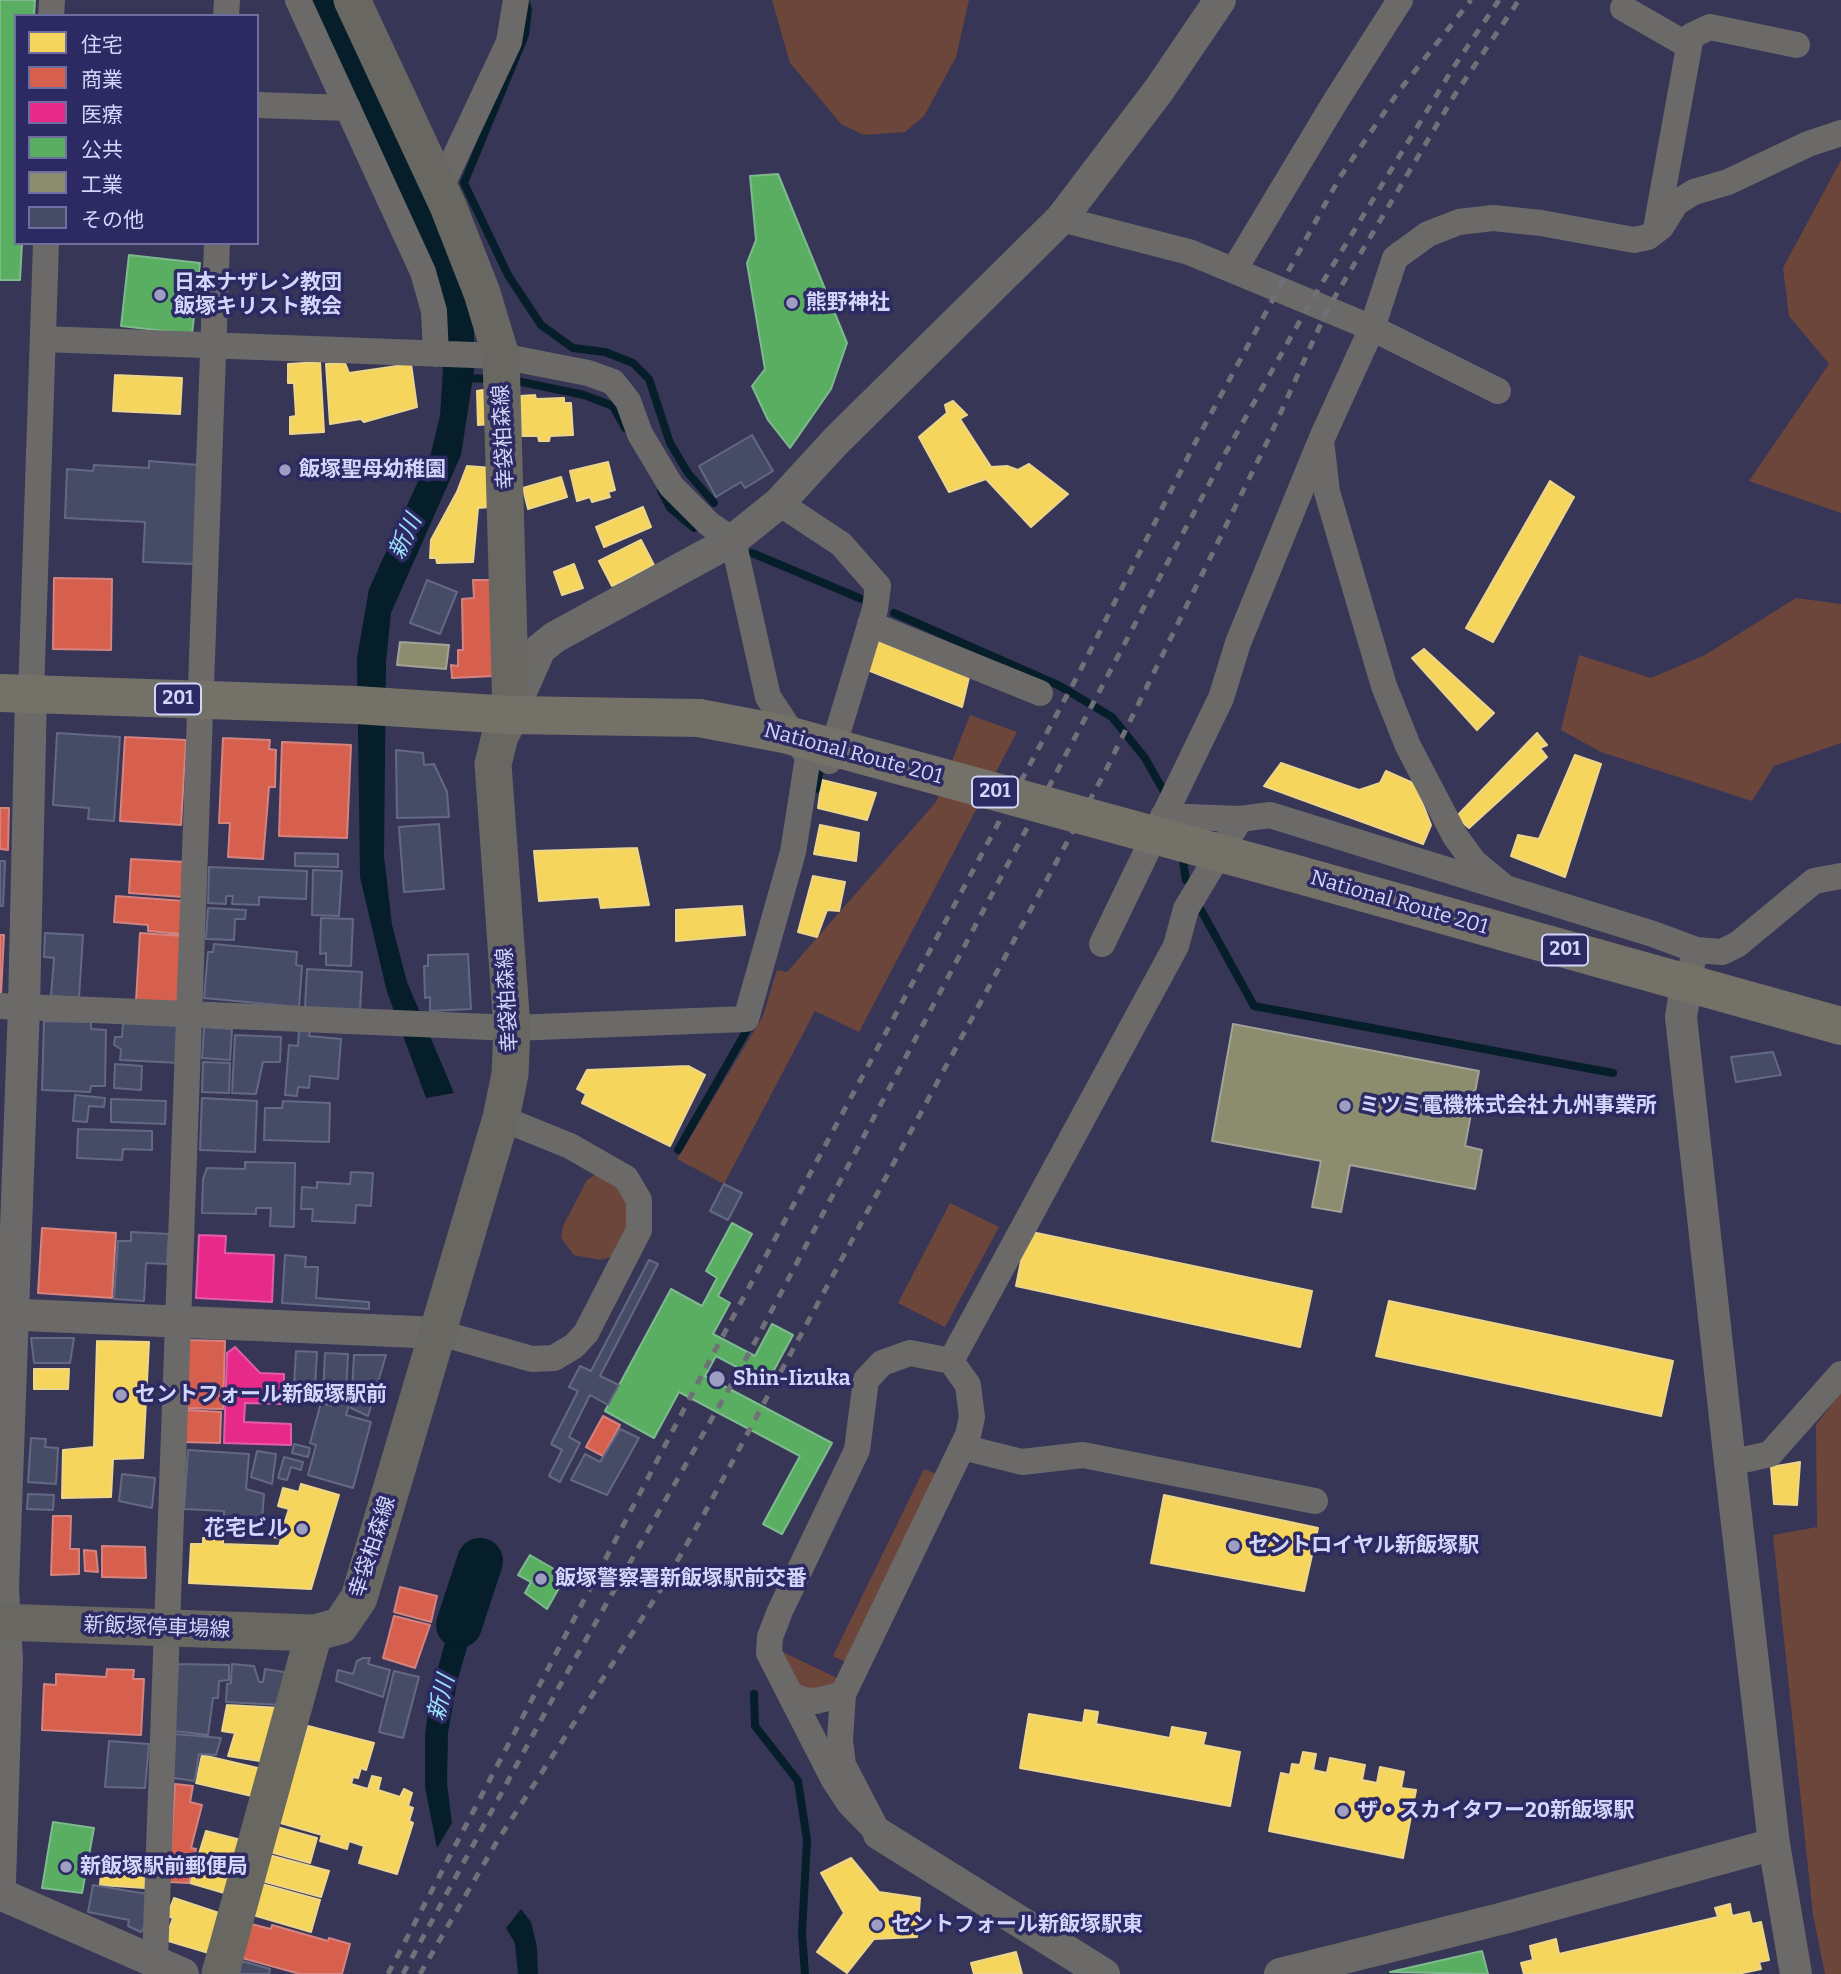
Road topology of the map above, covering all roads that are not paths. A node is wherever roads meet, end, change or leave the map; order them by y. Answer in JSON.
{"nodes":[{"id":1,"x":298,"y":0,"type":"edge"},
{"id":2,"x":352,"y":0,"type":"edge"},
{"id":3,"x":516,"y":0,"type":"edge"},
{"id":4,"x":1220,"y":0,"type":"edge"},
{"id":5,"x":1400,"y":0,"type":"edge"},
{"id":6,"x":1623,"y":8,"type":"dead end"},
{"id":7,"x":1797,"y":45,"type":"dead end"},
{"id":8,"x":1689,"y":46,"type":"junction"},
{"id":9,"x":259,"y":105,"type":"edge"},
{"id":10,"x":348,"y":108,"type":"junction"},
{"id":11,"x":1841,"y":133,"type":"edge"},
{"id":12,"x":440,"y":188,"type":"junction"},
{"id":13,"x":1061,"y":219,"type":"junction"},
{"id":14,"x":1655,"y":231,"type":"junction"},
{"id":15,"x":46,"y":245,"type":"edge"},
{"id":16,"x":217,"y":245,"type":"edge"},
{"id":17,"x":1234,"y":270,"type":"junction"},
{"id":18,"x":1372,"y":328,"type":"junction"},
{"id":19,"x":43,"y":339,"type":"junction"},
{"id":20,"x":213,"y":345,"type":"junction"},
{"id":21,"x":439,"y":354,"type":"junction"},
{"id":22,"x":489,"y":355,"type":"junction"},
{"id":23,"x":1498,"y":391,"type":"dead end"},
{"id":24,"x":1321,"y":440,"type":"junction"},
{"id":25,"x":779,"y":503,"type":"junction"},
{"id":26,"x":733,"y":540,"type":"junction"},
{"id":27,"x":870,"y":624,"type":"junction"},
{"id":28,"x":15,"y":693,"type":"edge"},
{"id":29,"x":1040,"y":693,"type":"dead end"},
{"id":30,"x":203,"y":699,"type":"junction"},
{"id":31,"x":511,"y":715,"type":"junction"},
{"id":32,"x":808,"y":757,"type":"junction"},
{"id":33,"x":1163,"y":816,"type":"junction"},
{"id":34,"x":1240,"y":819,"type":"junction"},
{"id":35,"x":1841,"y":876,"type":"edge"},
{"id":36,"x":1503,"y":886,"type":"junction"},
{"id":37,"x":1102,"y":944,"type":"dead end"},
{"id":38,"x":1691,"y":967,"type":"junction"},
{"id":39,"x":12,"y":1007,"type":"edge"},
{"id":40,"x":192,"y":1012,"type":"junction"},
{"id":41,"x":1841,"y":1026,"type":"edge"},
{"id":42,"x":512,"y":1028,"type":"junction"},
{"id":43,"x":502,"y":1118,"type":"junction"},
{"id":44,"x":7,"y":1314,"type":"edge"},
{"id":45,"x":179,"y":1322,"type":"junction"},
{"id":46,"x":440,"y":1333,"type":"junction"},
{"id":47,"x":951,"y":1361,"type":"junction"},
{"id":48,"x":1841,"y":1374,"type":"edge"},
{"id":49,"x":962,"y":1447,"type":"junction"},
{"id":50,"x":1730,"y":1463,"type":"junction"},
{"id":51,"x":1315,"y":1501,"type":"dead end"},
{"id":52,"x":166,"y":1611,"type":"junction"},
{"id":53,"x":1,"y":1622,"type":"edge"},
{"id":54,"x":314,"y":1633,"type":"junction"},
{"id":55,"x":790,"y":1694,"type":"junction"},
{"id":56,"x":843,"y":1694,"type":"junction"},
{"id":57,"x":879,"y":1834,"type":"junction"},
{"id":58,"x":1774,"y":1844,"type":"junction"},
{"id":59,"x":0,"y":1882,"type":"edge"},
{"id":60,"x":0,"y":1894,"type":"edge"},
{"id":61,"x":155,"y":1959,"type":"junction"},
{"id":62,"x":1288,"y":1973,"type":"edge"},
{"id":63,"x":183,"y":1974,"type":"edge"},
{"id":64,"x":220,"y":1974,"type":"edge"},
{"id":65,"x":1104,"y":1974,"type":"edge"},
{"id":66,"x":1796,"y":1974,"type":"edge"}],
"edges":[{"from":1,"to":10,"type":"street"},
{"from":2,"to":12,"type":"main road","name":"幸袋柏森線"},
{"from":3,"to":12,"type":"street"},
{"from":4,"to":13,"type":"street"},
{"from":5,"to":17,"type":"street"},
{"from":6,"to":8,"type":"street"},
{"from":7,"to":8,"type":"street"},
{"from":8,"to":14,"type":"street"},
{"from":9,"to":10,"type":"street"},
{"from":10,"to":21,"type":"street"},
{"from":11,"to":14,"type":"street"},
{"from":12,"to":22,"type":"main road","name":"幸袋柏森線"},
{"from":13,"to":17,"type":"street"},
{"from":13,"to":25,"type":"street"},
{"from":14,"to":18,"type":"street"},
{"from":15,"to":19,"type":"street"},
{"from":16,"to":20,"type":"street"},
{"from":17,"to":18,"type":"street"},
{"from":18,"to":23,"type":"street"},
{"from":18,"to":24,"type":"street"},
{"from":19,"to":20,"type":"street"},
{"from":19,"to":28,"type":"street"},
{"from":20,"to":21,"type":"street"},
{"from":20,"to":30,"type":"street"},
{"from":21,"to":22,"type":"street"},
{"from":22,"to":26,"type":"street"},
{"from":22,"to":31,"type":"main road","name":"幸袋柏森線"},
{"from":24,"to":33,"type":"street"},
{"from":24,"to":36,"type":"street"},
{"from":25,"to":26,"type":"street"},
{"from":25,"to":27,"type":"street"},
{"from":26,"to":31,"type":"street"},
{"from":26,"to":32,"type":"street"},
{"from":27,"to":29,"type":"street"},
{"from":27,"to":32,"type":"street"},
{"from":28,"to":30,"type":"highway","name":"National Route 201","number":"201"},
{"from":28,"to":39,"type":"street"},
{"from":30,"to":31,"type":"highway","name":"National Route 201","number":"201"},
{"from":30,"to":40,"type":"street"},
{"from":31,"to":38,"type":"highway","name":"National Route 201","number":"201","bridge":true},
{"from":31,"to":42,"type":"main road","name":"幸袋柏森線"},
{"from":32,"to":42,"type":"street"},
{"from":33,"to":34,"type":"street"},
{"from":33,"to":37,"type":"street"},
{"from":34,"to":36,"type":"street"},
{"from":34,"to":47,"type":"street"},
{"from":35,"to":38,"type":"street"},
{"from":36,"to":38,"type":"street"},
{"from":38,"to":41,"type":"highway","name":"National Route 201","number":"201"},
{"from":38,"to":50,"type":"street"},
{"from":39,"to":40,"type":"street"},
{"from":39,"to":44,"type":"street"},
{"from":40,"to":42,"type":"street"},
{"from":40,"to":45,"type":"street"},
{"from":42,"to":43,"type":"main road","name":"幸袋柏森線"},
{"from":43,"to":46,"type":"main road","name":"幸袋柏森線"},
{"from":43,"to":46,"type":"street"},
{"from":44,"to":45,"type":"street"},
{"from":44,"to":53,"type":"street"},
{"from":45,"to":46,"type":"street"},
{"from":45,"to":52,"type":"street"},
{"from":46,"to":54,"type":"main road","name":"幸袋柏森線"},
{"from":47,"to":49,"type":"street"},
{"from":47,"to":55,"type":"street"},
{"from":48,"to":50,"type":"street"},
{"from":49,"to":51,"type":"street"},
{"from":49,"to":56,"type":"street"},
{"from":50,"to":58,"type":"street"},
{"from":52,"to":53,"type":"main road","name":"新飯塚停車場線"},
{"from":52,"to":54,"type":"main road","name":"新飯塚停車場線"},
{"from":52,"to":61,"type":"street"},
{"from":53,"to":59,"type":"street"},
{"from":54,"to":64,"type":"main road"},
{"from":55,"to":56,"type":"street"},
{"from":55,"to":57,"type":"street"},
{"from":56,"to":57,"type":"street"},
{"from":57,"to":65,"type":"street"},
{"from":58,"to":62,"type":"street"},
{"from":58,"to":66,"type":"street"},
{"from":60,"to":61,"type":"street"},
{"from":61,"to":63,"type":"street"}]}
